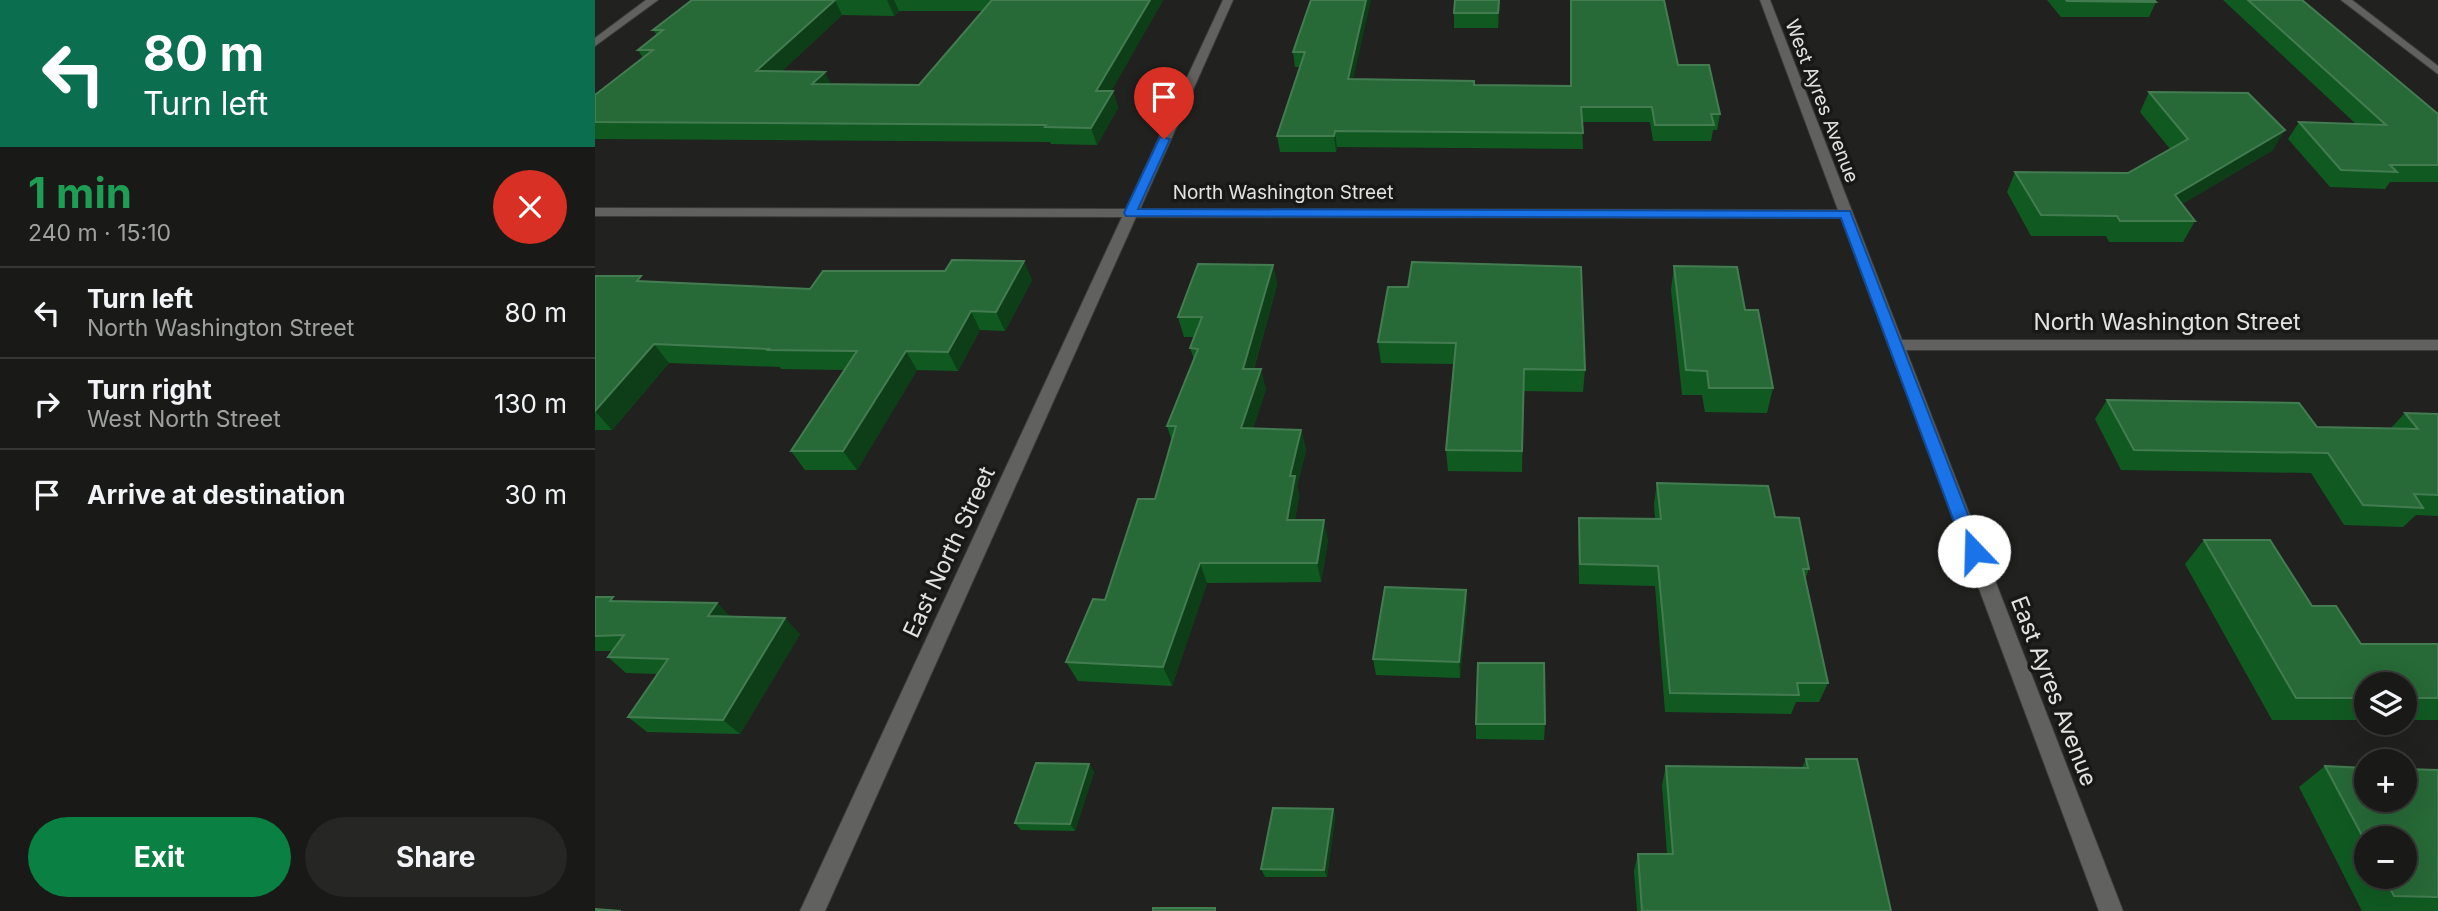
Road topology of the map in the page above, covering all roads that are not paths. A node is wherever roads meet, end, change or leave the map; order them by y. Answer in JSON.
{"nodes":[{"id":1,"x":653,"y":0,"type":"edge"},
{"id":2,"x":1228,"y":0,"type":"edge"},
{"id":3,"x":1765,"y":0,"type":"edge"},
{"id":4,"x":2346,"y":0,"type":"edge"},
{"id":5,"x":595,"y":43,"type":"edge"},
{"id":6,"x":2438,"y":71,"type":"edge"},
{"id":7,"x":595,"y":212,"type":"edge"},
{"id":8,"x":1131,"y":213,"type":"junction"},
{"id":9,"x":1846,"y":214,"type":"junction"},
{"id":10,"x":1895,"y":345,"type":"junction"},
{"id":11,"x":2438,"y":345,"type":"edge"},
{"id":12,"x":812,"y":911,"type":"edge"},
{"id":13,"x":2111,"y":911,"type":"edge"}],
"edges":[{"from":1,"to":5,"type":"street"},
{"from":2,"to":8,"type":"street","name":"East North Street"},
{"from":3,"to":9,"type":"street","name":"West Ayres Avenue"},
{"from":4,"to":6,"type":"street"},
{"from":7,"to":8,"type":"street","name":"North Washington Street"},
{"from":8,"to":9,"type":"street","name":"North Washington Street"},
{"from":8,"to":12,"type":"street","name":"East North Street"},
{"from":9,"to":10,"type":"street","name":"East Ayres Avenue"},
{"from":10,"to":11,"type":"street","name":"North Washington Street"},
{"from":10,"to":13,"type":"street","name":"East Ayres Avenue"}]}
